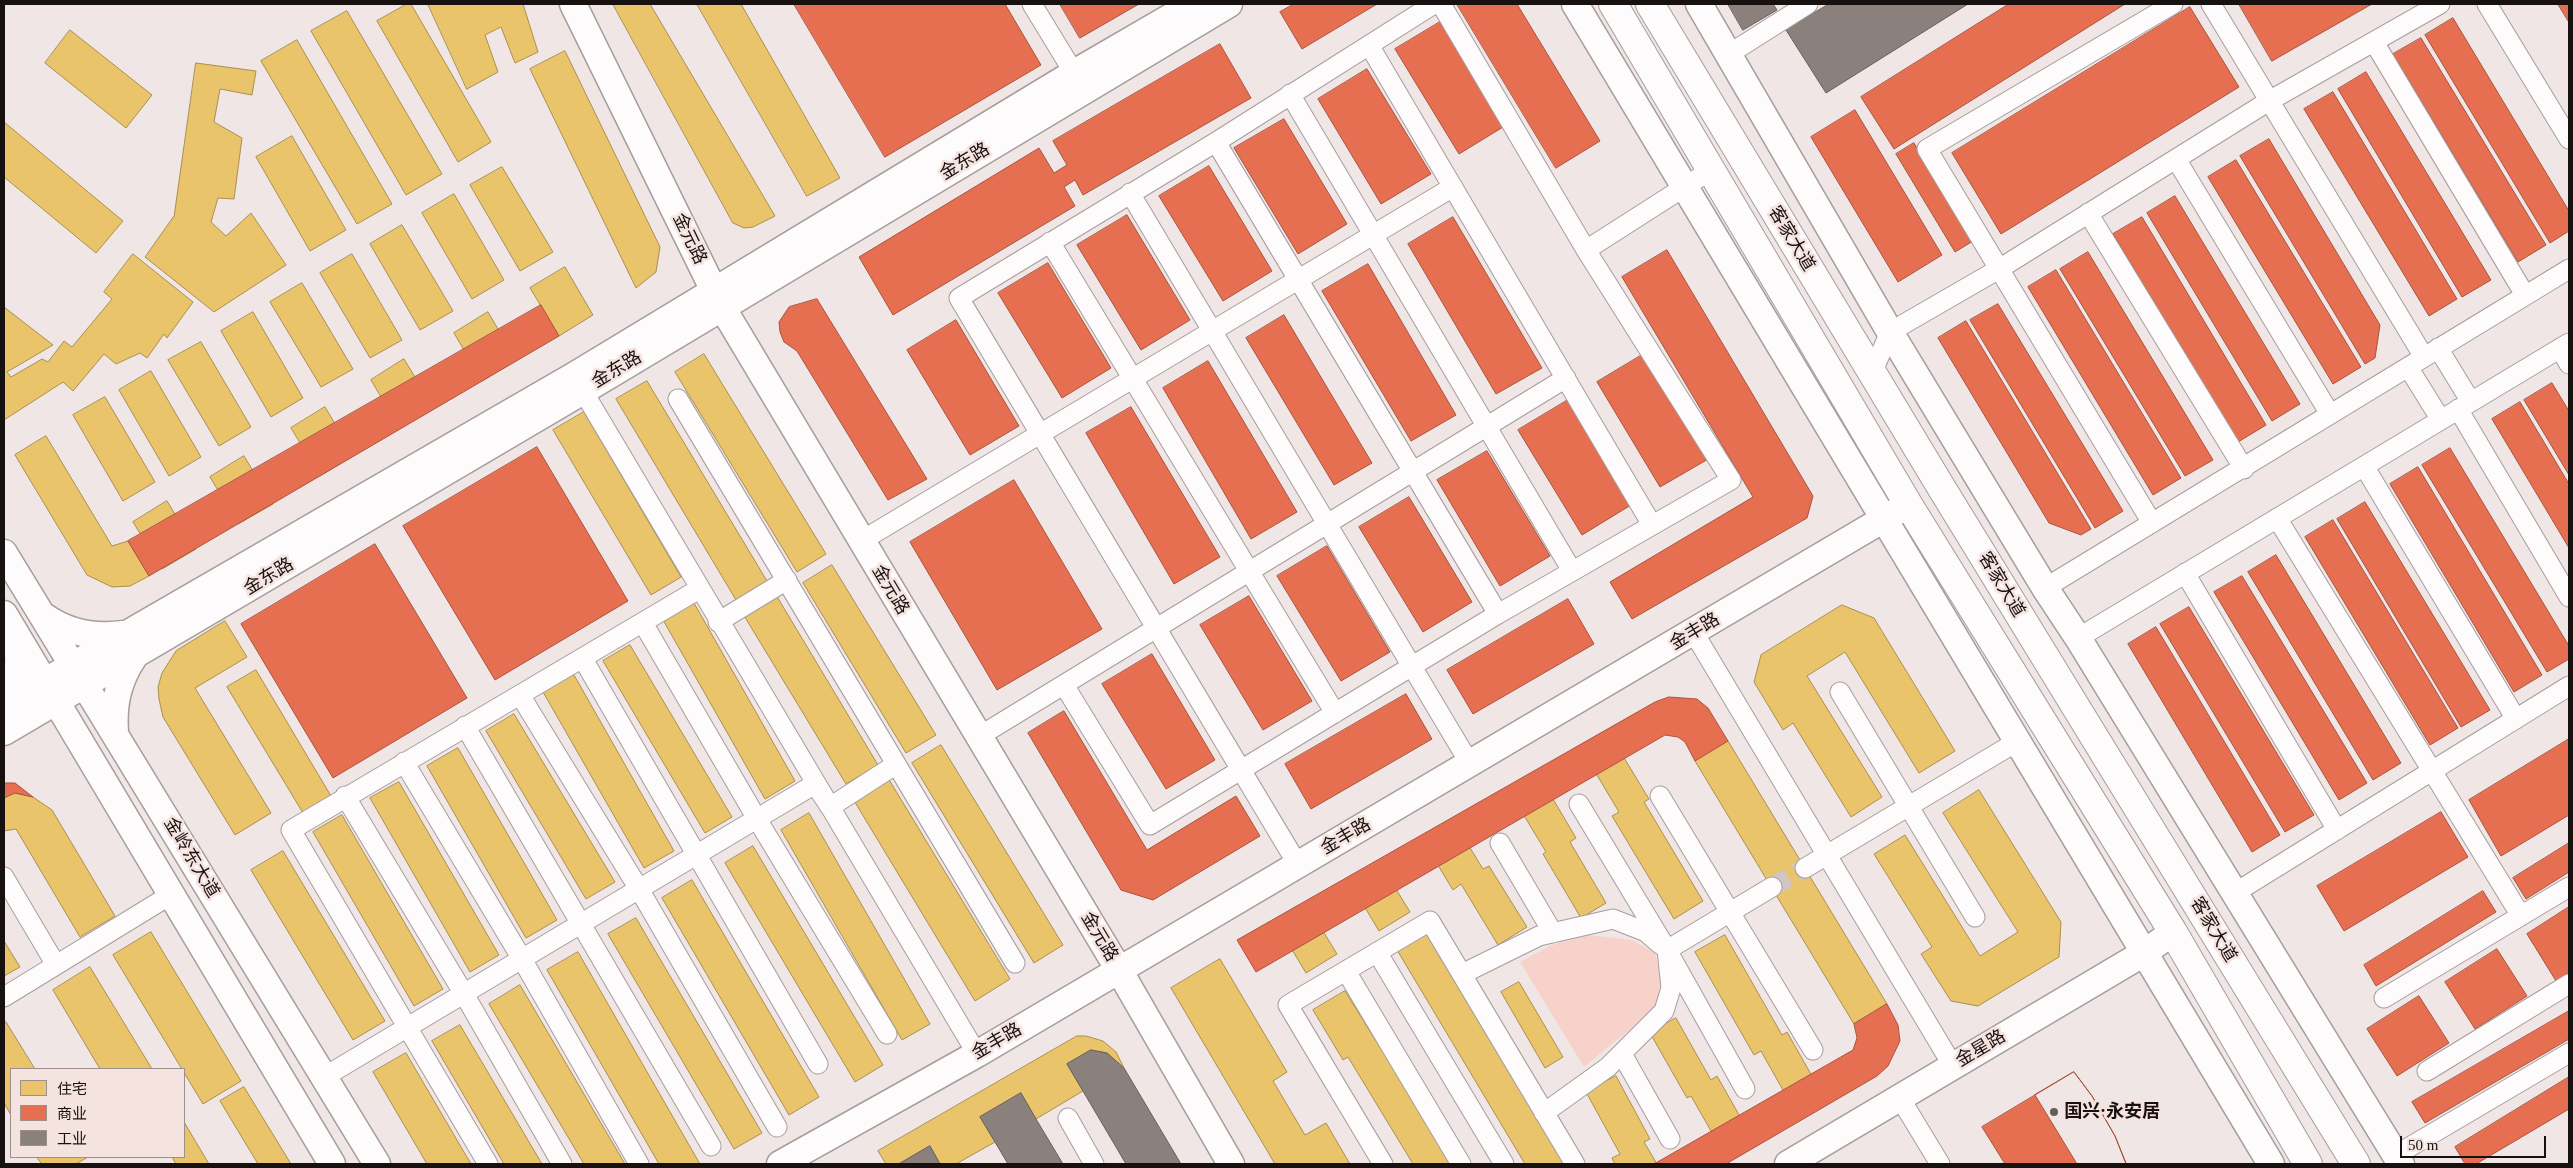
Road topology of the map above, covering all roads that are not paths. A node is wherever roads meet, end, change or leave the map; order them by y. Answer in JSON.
{"nodes":[{"id":1,"x":573,"y":4,"type":"edge"},
{"id":2,"x":1032,"y":4,"type":"edge"},
{"id":3,"x":1193,"y":4,"type":"edge"},
{"id":4,"x":1229,"y":4,"type":"edge"},
{"id":5,"x":1434,"y":4,"type":"edge"},
{"id":6,"x":1441,"y":4,"type":"edge"},
{"id":7,"x":1574,"y":4,"type":"edge"},
{"id":8,"x":1613,"y":4,"type":"edge"},
{"id":9,"x":1650,"y":4,"type":"edge"},
{"id":10,"x":1699,"y":4,"type":"edge"},
{"id":11,"x":1808,"y":4,"type":"edge"},
{"id":12,"x":2173,"y":4,"type":"edge"},
{"id":13,"x":2211,"y":4,"type":"edge"},
{"id":14,"x":2440,"y":4,"type":"edge"},
{"id":15,"x":2487,"y":4,"type":"edge"},
{"id":16,"x":2374,"y":42,"type":"junction"},
{"id":17,"x":1369,"y":45,"type":"junction"},
{"id":18,"x":1728,"y":54,"type":"junction"},
{"id":19,"x":1074,"y":73,"type":"junction"},
{"id":20,"x":1290,"y":94,"type":"junction"},
{"id":21,"x":2270,"y":102,"type":"junction"},
{"id":22,"x":2569,"y":139,"type":"edge"},
{"id":23,"x":1216,"y":142,"type":"junction"},
{"id":24,"x":2176,"y":159,"type":"junction"},
{"id":25,"x":1711,"y":170,"type":"junction"},
{"id":26,"x":1453,"y":186,"type":"junction"},
{"id":27,"x":1685,"y":187,"type":"junction"},
{"id":28,"x":1130,"y":193,"type":"junction"},
{"id":29,"x":2088,"y":213,"type":"junction"},
{"id":30,"x":1374,"y":234,"type":"junction"},
{"id":31,"x":1050,"y":242,"type":"junction"},
{"id":32,"x":1586,"y":250,"type":"junction"},
{"id":33,"x":1999,"y":269,"type":"junction"},
{"id":34,"x":2569,"y":269,"type":"edge"},
{"id":35,"x":1298,"y":279,"type":"junction"},
{"id":36,"x":2525,"y":295,"type":"junction"},
{"id":37,"x":718,"y":299,"type":"junction"},
{"id":38,"x":1212,"y":330,"type":"junction"},
{"id":39,"x":1890,"y":332,"type":"junction"},
{"id":40,"x":2566,"y":351,"type":"edge"},
{"id":41,"x":2431,"y":352,"type":"junction"},
{"id":42,"x":2408,"y":367,"type":"junction"},
{"id":43,"x":1872,"y":373,"type":"junction"},
{"id":44,"x":1133,"y":378,"type":"junction"},
{"id":45,"x":1566,"y":378,"type":"junction"},
{"id":46,"x":583,"y":391,"type":"junction"},
{"id":47,"x":678,"y":398,"type":"dead end"},
{"id":48,"x":2465,"y":405,"type":"junction"},
{"id":49,"x":2330,"y":414,"type":"junction"},
{"id":50,"x":2441,"y":420,"type":"junction"},
{"id":51,"x":1488,"y":426,"type":"junction"},
{"id":52,"x":1040,"y":434,"type":"junction"},
{"id":53,"x":2364,"y":466,"type":"junction"},
{"id":54,"x":2244,"y":469,"type":"junction"},
{"id":55,"x":1413,"y":471,"type":"junction"},
{"id":56,"x":1908,"y":504,"type":"junction"},
{"id":57,"x":2277,"y":518,"type":"junction"},
{"id":58,"x":1886,"y":519,"type":"junction"},
{"id":59,"x":2152,"y":523,"type":"junction"},
{"id":60,"x":1328,"y":524,"type":"junction"},
{"id":61,"x":1652,"y":525,"type":"junction"},
{"id":62,"x":861,"y":541,"type":"junction"},
{"id":63,"x":4,"y":553,"type":"edge"},
{"id":64,"x":1250,"y":571,"type":"junction"},
{"id":65,"x":1572,"y":571,"type":"junction"},
{"id":66,"x":2185,"y":573,"type":"junction"},
{"id":67,"x":787,"y":580,"type":"junction"},
{"id":68,"x":2045,"y":588,"type":"junction"},
{"id":69,"x":699,"y":589,"type":"junction"},
{"id":70,"x":2569,"y":597,"type":"edge"},
{"id":71,"x":1498,"y":614,"type":"junction"},
{"id":72,"x":42,"y":615,"type":"junction"},
{"id":73,"x":7,"y":618,"type":"edge"},
{"id":74,"x":718,"y":622,"type":"junction"},
{"id":75,"x":642,"y":623,"type":"junction"},
{"id":76,"x":1156,"y":628,"type":"junction"},
{"id":77,"x":1694,"y":633,"type":"junction"},
{"id":78,"x":2078,"y":638,"type":"junction"},
{"id":79,"x":130,"y":645,"type":"junction"},
{"id":80,"x":583,"y":659,"type":"junction"},
{"id":81,"x":1413,"y":666,"type":"junction"},
{"id":82,"x":79,"y":675,"type":"junction"},
{"id":83,"x":1064,"y":685,"type":"junction"},
{"id":84,"x":2569,"y":686,"type":"edge"},
{"id":85,"x":51,"y":691,"type":"junction"},
{"id":86,"x":1840,"y":692,"type":"dead end"},
{"id":87,"x":520,"y":695,"type":"junction"},
{"id":88,"x":1335,"y":713,"type":"junction"},
{"id":89,"x":5,"y":717,"type":"edge"},
{"id":90,"x":2516,"y":719,"type":"junction"},
{"id":91,"x":465,"y":726,"type":"junction"},
{"id":92,"x":115,"y":732,"type":"junction"},
{"id":93,"x":978,"y":737,"type":"junction"},
{"id":94,"x":2018,"y":741,"type":"junction"},
{"id":95,"x":84,"y":746,"type":"junction"},
{"id":96,"x":404,"y":762,"type":"junction"},
{"id":97,"x":1470,"y":764,"type":"junction"},
{"id":98,"x":896,"y":765,"type":"junction"},
{"id":99,"x":1241,"y":770,"type":"junction"},
{"id":100,"x":2432,"y":770,"type":"junction"},
{"id":101,"x":815,"y":784,"type":"junction"},
{"id":102,"x":345,"y":796,"type":"junction"},
{"id":103,"x":1660,"y":796,"type":"dead end"},
{"id":104,"x":1580,"y":804,"type":"dead end"},
{"id":105,"x":1909,"y":806,"type":"junction"},
{"id":106,"x":830,"y":807,"type":"junction"},
{"id":107,"x":756,"y":819,"type":"junction"},
{"id":108,"x":2337,"y":830,"type":"junction"},
{"id":109,"x":1500,"y":843,"type":"dead end"},
{"id":110,"x":697,"y":855,"type":"junction"},
{"id":111,"x":1827,"y":856,"type":"junction"},
{"id":112,"x":1298,"y":865,"type":"junction"},
{"id":113,"x":1805,"y":868,"type":"tunnel mouth"},
{"id":114,"x":4,"y":877,"type":"edge"},
{"id":115,"x":1772,"y":887,"type":"tunnel mouth"},
{"id":116,"x":2569,"y":887,"type":"edge"},
{"id":117,"x":639,"y":889,"type":"junction"},
{"id":118,"x":172,"y":894,"type":"junction"},
{"id":119,"x":2233,"y":894,"type":"junction"},
{"id":120,"x":1729,"y":911,"type":"junction"},
{"id":121,"x":1975,"y":916,"type":"dead end"},
{"id":122,"x":2521,"y":916,"type":"junction"},
{"id":123,"x":582,"y":923,"type":"junction"},
{"id":124,"x":2173,"y":932,"type":"junction"},
{"id":125,"x":1553,"y":933,"type":"junction"},
{"id":126,"x":1667,"y":950,"type":"junction"},
{"id":127,"x":1377,"y":952,"type":"junction"},
{"id":128,"x":2144,"y":953,"type":"junction"},
{"id":129,"x":522,"y":959,"type":"junction"},
{"id":130,"x":1015,"y":962,"type":"dead end"},
{"id":131,"x":56,"y":965,"type":"junction"},
{"id":132,"x":1119,"y":970,"type":"junction"},
{"id":133,"x":1346,"y":970,"type":"junction"},
{"id":134,"x":1462,"y":974,"type":"junction"},
{"id":135,"x":2569,"y":984,"type":"edge"},
{"id":136,"x":464,"y":994,"type":"junction"},
{"id":137,"x":4,"y":997,"type":"edge"},
{"id":138,"x":2384,"y":998,"type":"dead end"},
{"id":139,"x":406,"y":1028,"type":"junction"},
{"id":140,"x":887,"y":1034,"type":"dead end"},
{"id":141,"x":1813,"y":1050,"type":"dead end"},
{"id":142,"x":2569,"y":1053,"type":"edge"},
{"id":143,"x":977,"y":1054,"type":"junction"},
{"id":144,"x":1622,"y":1054,"type":"junction"},
{"id":145,"x":818,"y":1064,"type":"dead end"},
{"id":146,"x":1953,"y":1066,"type":"junction"},
{"id":147,"x":2427,"y":1072,"type":"dead end"},
{"id":148,"x":324,"y":1077,"type":"junction"},
{"id":149,"x":1745,"y":1089,"type":"dead end"},
{"id":150,"x":1900,"y":1098,"type":"junction"},
{"id":151,"x":1544,"y":1113,"type":"junction"},
{"id":152,"x":1068,"y":1118,"type":"dead end"},
{"id":153,"x":777,"y":1127,"type":"dead end"},
{"id":154,"x":1670,"y":1139,"type":"dead end"},
{"id":155,"x":710,"y":1146,"type":"dead end"},
{"id":156,"x":2398,"y":1160,"type":"edge"},
{"id":157,"x":332,"y":1164,"type":"edge"},
{"id":158,"x":377,"y":1164,"type":"edge"},
{"id":159,"x":488,"y":1164,"type":"edge"},
{"id":160,"x":562,"y":1164,"type":"edge"},
{"id":161,"x":639,"y":1164,"type":"edge"},
{"id":162,"x":780,"y":1164,"type":"edge"},
{"id":163,"x":1094,"y":1164,"type":"edge"},
{"id":164,"x":1231,"y":1164,"type":"edge"},
{"id":165,"x":1383,"y":1164,"type":"edge"},
{"id":166,"x":1461,"y":1164,"type":"edge"},
{"id":167,"x":1504,"y":1164,"type":"edge"},
{"id":168,"x":1575,"y":1164,"type":"edge"},
{"id":169,"x":1788,"y":1164,"type":"edge"},
{"id":170,"x":1940,"y":1164,"type":"edge"},
{"id":171,"x":2271,"y":1164,"type":"edge"},
{"id":172,"x":2308,"y":1164,"type":"edge"},
{"id":173,"x":2356,"y":1164,"type":"edge"}],
"edges":[{"from":1,"to":37,"type":"street","name":"金元路"},
{"from":2,"to":19,"type":"street"},
{"from":3,"to":19,"type":"street","name":"金东路"},
{"from":4,"to":37,"type":"street","name":"金东路"},
{"from":5,"to":17,"type":"street"},
{"from":6,"to":32,"type":"street"},
{"from":7,"to":27,"type":"street"},
{"from":8,"to":25,"type":"main road","name":"客家大道"},
{"from":9,"to":43,"type":"main road","name":"客家大道"},
{"from":10,"to":18,"type":"street"},
{"from":11,"to":18,"type":"street"},
{"from":12,"to":33,"type":"street"},
{"from":13,"to":21,"type":"street"},
{"from":14,"to":16,"type":"street"},
{"from":15,"to":22,"type":"street"},
{"from":16,"to":21,"type":"street"},
{"from":16,"to":36,"type":"street"},
{"from":17,"to":20,"type":"street"},
{"from":17,"to":26,"type":"street"},
{"from":18,"to":39,"type":"street"},
{"from":19,"to":37,"type":"street","name":"金东路"},
{"from":20,"to":23,"type":"street"},
{"from":20,"to":30,"type":"street"},
{"from":21,"to":24,"type":"street"},
{"from":21,"to":41,"type":"street"},
{"from":23,"to":28,"type":"street"},
{"from":23,"to":35,"type":"street"},
{"from":24,"to":29,"type":"street"},
{"from":24,"to":49,"type":"street"},
{"from":25,"to":27,"type":"street"},
{"from":25,"to":56,"type":"main road","name":"客家大道"},
{"from":26,"to":30,"type":"street"},
{"from":26,"to":45,"type":"street"},
{"from":27,"to":32,"type":"street"},
{"from":27,"to":58,"type":"street"},
{"from":28,"to":31,"type":"street"},
{"from":28,"to":38,"type":"street"},
{"from":29,"to":33,"type":"street"},
{"from":29,"to":54,"type":"street"},
{"from":30,"to":35,"type":"street"},
{"from":30,"to":51,"type":"street"},
{"from":31,"to":44,"type":"street"},
{"from":31,"to":52,"type":"street"},
{"from":32,"to":61,"type":"street"},
{"from":33,"to":39,"type":"street"},
{"from":33,"to":59,"type":"street"},
{"from":34,"to":36,"type":"street"},
{"from":35,"to":38,"type":"street"},
{"from":35,"to":55,"type":"street"},
{"from":36,"to":41,"type":"street"},
{"from":37,"to":46,"type":"street","name":"金东路"},
{"from":37,"to":62,"type":"street","name":"金元路"},
{"from":37,"to":79,"type":"street","name":"金东路"},
{"from":38,"to":44,"type":"street"},
{"from":38,"to":60,"type":"street"},
{"from":39,"to":43,"type":"street"},
{"from":39,"to":68,"type":"street"},
{"from":40,"to":48,"type":"street"},
{"from":41,"to":42,"type":"street"},
{"from":41,"to":48,"type":"street"},
{"from":42,"to":49,"type":"street"},
{"from":42,"to":50,"type":"street"},
{"from":43,"to":173,"type":"main road","name":"客家大道"},
{"from":44,"to":52,"type":"street"},
{"from":44,"to":64,"type":"street"},
{"from":45,"to":51,"type":"street"},
{"from":45,"to":61,"type":"street"},
{"from":46,"to":69,"type":"street"},
{"from":46,"to":79,"type":"street","name":"金东路"},
{"from":47,"to":67,"type":"street"},
{"from":48,"to":50,"type":"street"},
{"from":48,"to":70,"type":"street"},
{"from":49,"to":54,"type":"street"},
{"from":50,"to":53,"type":"street"},
{"from":51,"to":55,"type":"street"},
{"from":51,"to":65,"type":"street"},
{"from":52,"to":62,"type":"street"},
{"from":52,"to":76,"type":"street"},
{"from":53,"to":57,"type":"street"},
{"from":53,"to":90,"type":"street"},
{"from":54,"to":59,"type":"street"},
{"from":55,"to":60,"type":"street"},
{"from":55,"to":71,"type":"street"},
{"from":56,"to":58,"type":"street","name":"金丰路"},
{"from":56,"to":124,"type":"main road","name":"客家大道"},
{"from":57,"to":66,"type":"street"},
{"from":57,"to":100,"type":"street"},
{"from":58,"to":77,"type":"street","name":"金丰路"},
{"from":58,"to":94,"type":"street"},
{"from":59,"to":68,"type":"street"},
{"from":60,"to":64,"type":"street"},
{"from":60,"to":81,"type":"street"},
{"from":61,"to":65,"type":"street"},
{"from":62,"to":93,"type":"street","name":"金元路"},
{"from":63,"to":72,"type":"street","name":"金岭东大道"},
{"from":64,"to":76,"type":"street"},
{"from":64,"to":88,"type":"street"},
{"from":65,"to":71,"type":"street"},
{"from":66,"to":78,"type":"street"},
{"from":66,"to":108,"type":"street"},
{"from":67,"to":74,"type":"street"},
{"from":67,"to":98,"type":"street"},
{"from":68,"to":78,"type":"street"},
{"from":69,"to":74,"type":"street"},
{"from":69,"to":75,"type":"street"},
{"from":71,"to":81,"type":"street"},
{"from":72,"to":79,"type":"street"},
{"from":72,"to":82,"type":"street","name":"金岭东大道"},
{"from":73,"to":85,"type":"street","name":"金岭东大道"},
{"from":73,"to":89,"type":"street"},
{"from":74,"to":101,"type":"street"},
{"from":75,"to":80,"type":"street"},
{"from":75,"to":107,"type":"street"},
{"from":76,"to":83,"type":"street"},
{"from":76,"to":99,"type":"street"},
{"from":77,"to":97,"type":"street","name":"金丰路"},
{"from":77,"to":111,"type":"street"},
{"from":78,"to":119,"type":"street"},
{"from":79,"to":82,"type":"street","name":"金东路"},
{"from":79,"to":92,"type":"street"},
{"from":80,"to":87,"type":"street"},
{"from":80,"to":110,"type":"street"},
{"from":81,"to":88,"type":"street"},
{"from":81,"to":97,"type":"street"},
{"from":82,"to":85,"type":"street","name":"金东路"},
{"from":82,"to":92,"type":"street","name":"金岭东大道"},
{"from":83,"to":93,"type":"street"},
{"from":83,"to":99,"type":"street"},
{"from":84,"to":90,"type":"street"},
{"from":85,"to":89,"type":"street","name":"金东路"},
{"from":85,"to":95,"type":"street","name":"金岭东大道"},
{"from":86,"to":105,"type":"street"},
{"from":87,"to":91,"type":"street"},
{"from":87,"to":117,"type":"street"},
{"from":88,"to":99,"type":"street"},
{"from":89,"to":95,"type":"street"},
{"from":90,"to":100,"type":"street"},
{"from":91,"to":96,"type":"street"},
{"from":91,"to":123,"type":"street"},
{"from":92,"to":148,"type":"street","name":"金岭东大道"},
{"from":93,"to":132,"type":"street","name":"金元路"},
{"from":94,"to":105,"type":"street"},
{"from":94,"to":128,"type":"street"},
{"from":95,"to":118,"type":"street","name":"金岭东大道"},
{"from":96,"to":102,"type":"street"},
{"from":96,"to":129,"type":"street"},
{"from":97,"to":112,"type":"street","name":"金丰路"},
{"from":98,"to":106,"type":"street"},
{"from":98,"to":130,"type":"street"},
{"from":99,"to":112,"type":"street"},
{"from":100,"to":108,"type":"street"},
{"from":100,"to":122,"type":"street"},
{"from":101,"to":106,"type":"street"},
{"from":101,"to":107,"type":"street"},
{"from":102,"to":136,"type":"street"},
{"from":102,"to":139,"type":"street"},
{"from":103,"to":120,"type":"street"},
{"from":104,"to":126,"type":"street"},
{"from":105,"to":111,"type":"street"},
{"from":105,"to":121,"type":"street"},
{"from":106,"to":143,"type":"street"},
{"from":107,"to":110,"type":"street"},
{"from":107,"to":140,"type":"street"},
{"from":108,"to":119,"type":"street"},
{"from":109,"to":125,"type":"street"},
{"from":110,"to":117,"type":"street"},
{"from":110,"to":145,"type":"street"},
{"from":111,"to":113,"type":"street"},
{"from":111,"to":146,"type":"street"},
{"from":112,"to":132,"type":"street","name":"金丰路"},
{"from":114,"to":131,"type":"street"},
{"from":115,"to":120,"type":"street"},
{"from":116,"to":122,"type":"street"},
{"from":117,"to":123,"type":"street"},
{"from":117,"to":153,"type":"street"},
{"from":118,"to":131,"type":"street"},
{"from":118,"to":157,"type":"street","name":"金岭东大道"},
{"from":119,"to":156,"type":"street"},
{"from":120,"to":126,"type":"street"},
{"from":120,"to":141,"type":"street"},
{"from":122,"to":138,"type":"street"},
{"from":123,"to":129,"type":"street"},
{"from":123,"to":155,"type":"street"},
{"from":124,"to":128,"type":"street","name":"金星路"},
{"from":124,"to":172,"type":"main road","name":"客家大道"},
{"from":125,"to":126,"type":"street"},
{"from":125,"to":134,"type":"street"},
{"from":126,"to":144,"type":"street"},
{"from":126,"to":149,"type":"street"},
{"from":127,"to":133,"type":"street"},
{"from":127,"to":134,"type":"street"},
{"from":127,"to":167,"type":"street"},
{"from":128,"to":146,"type":"street","name":"金星路"},
{"from":128,"to":171,"type":"street"},
{"from":129,"to":136,"type":"street"},
{"from":129,"to":161,"type":"street"},
{"from":131,"to":137,"type":"street"},
{"from":132,"to":143,"type":"street","name":"金丰路"},
{"from":132,"to":164,"type":"street","name":"金元路"},
{"from":133,"to":165,"type":"street"},
{"from":133,"to":166,"type":"street"},
{"from":134,"to":151,"type":"street"},
{"from":135,"to":147,"type":"street"},
{"from":136,"to":139,"type":"street"},
{"from":136,"to":160,"type":"street"},
{"from":139,"to":148,"type":"street"},
{"from":139,"to":159,"type":"street"},
{"from":142,"to":156,"type":"street"},
{"from":143,"to":162,"type":"street","name":"金丰路"},
{"from":144,"to":151,"type":"street"},
{"from":144,"to":154,"type":"street"},
{"from":146,"to":150,"type":"street","name":"金星路"},
{"from":148,"to":158,"type":"street","name":"金岭东大道"},
{"from":150,"to":169,"type":"street","name":"金星路"},
{"from":150,"to":170,"type":"street"},
{"from":151,"to":168,"type":"street"},
{"from":152,"to":163,"type":"street"}]}
